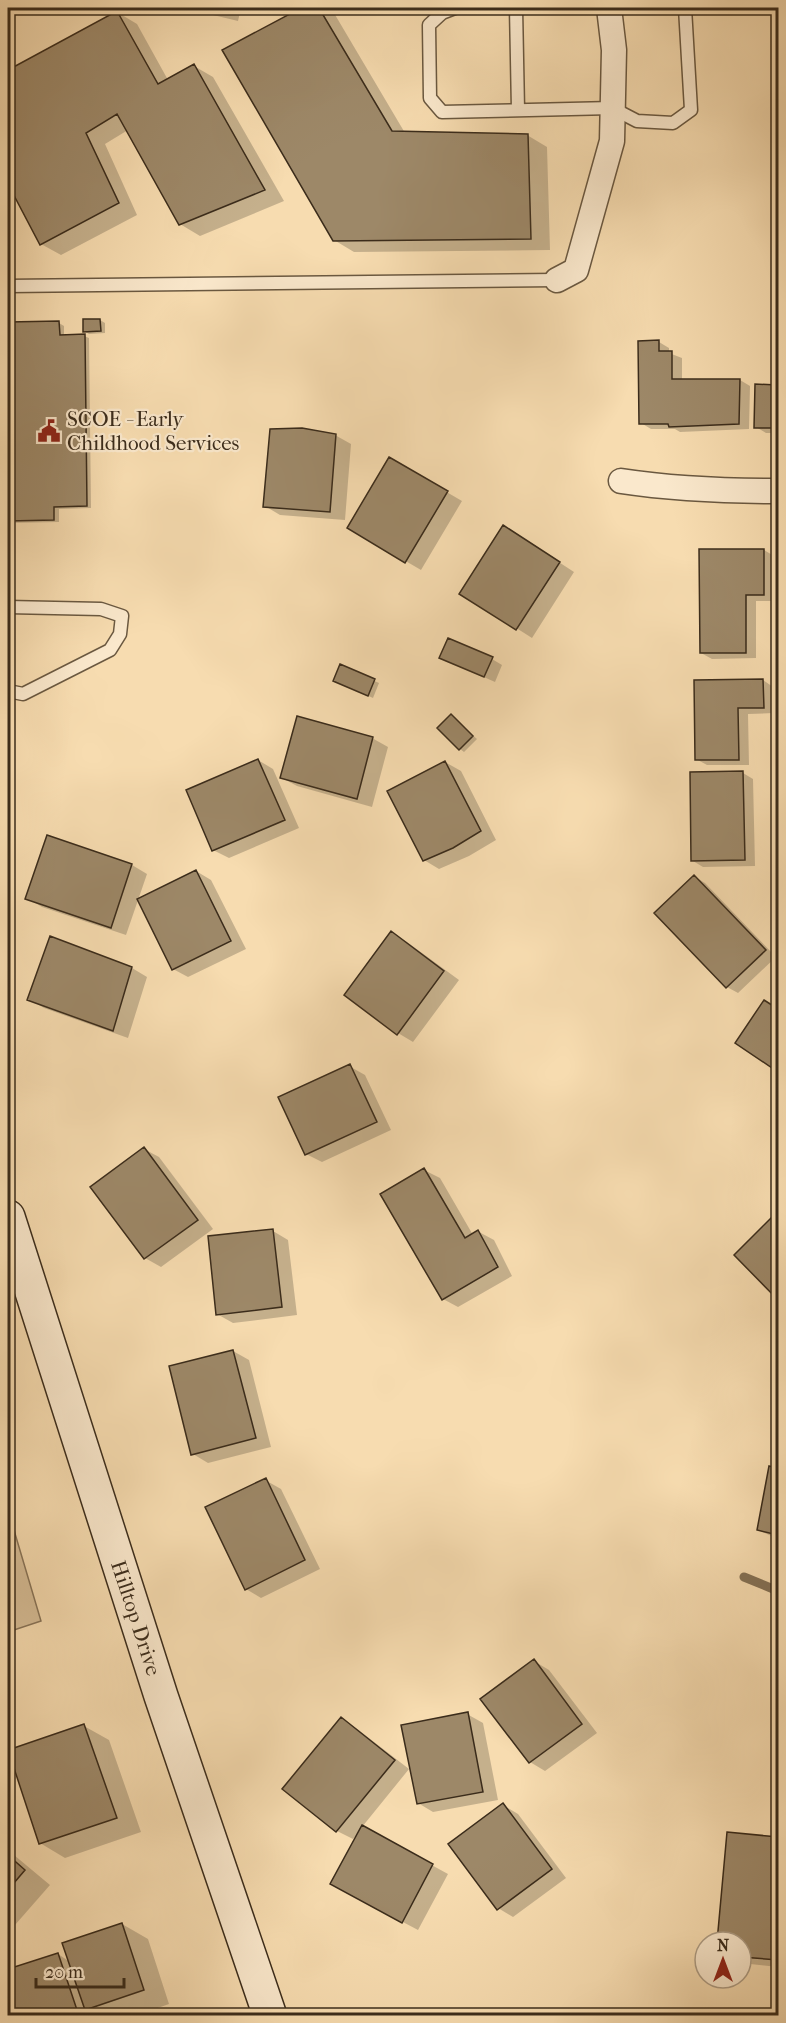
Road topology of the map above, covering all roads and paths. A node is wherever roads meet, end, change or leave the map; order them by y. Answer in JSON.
{"nodes":[{"id":1,"x":455,"y":8,"type":"edge"},
{"id":2,"x":516,"y":8,"type":"edge"},
{"id":3,"x":609,"y":8,"type":"edge"},
{"id":4,"x":685,"y":8,"type":"edge"},
{"id":5,"x":612,"y":108,"type":"junction"},
{"id":6,"x":518,"y":110,"type":"junction"},
{"id":7,"x":557,"y":280,"type":"joint"},
{"id":8,"x":8,"y":286,"type":"edge"},
{"id":9,"x":621,"y":481,"type":"dead end"},
{"id":10,"x":778,"y":491,"type":"edge"},
{"id":11,"x":8,"y":607,"type":"edge"},
{"id":12,"x":8,"y":691,"type":"edge"},
{"id":13,"x":8,"y":1218,"type":"edge"},
{"id":14,"x":270,"y":2016,"type":"edge"}],
"edges":[{"from":1,"to":6,"type":"lane"},
{"from":2,"to":6,"type":"lane"},
{"from":3,"to":5,"type":"street"},
{"from":4,"to":5,"type":"lane"},
{"from":5,"to":6,"type":"lane"},
{"from":5,"to":7,"type":"street"},
{"from":7,"to":8,"type":"lane"},
{"from":9,"to":10,"type":"street"},
{"from":11,"to":12,"type":"lane"},
{"from":13,"to":14,"type":"main road","name":"Hilltop Drive"}]}
